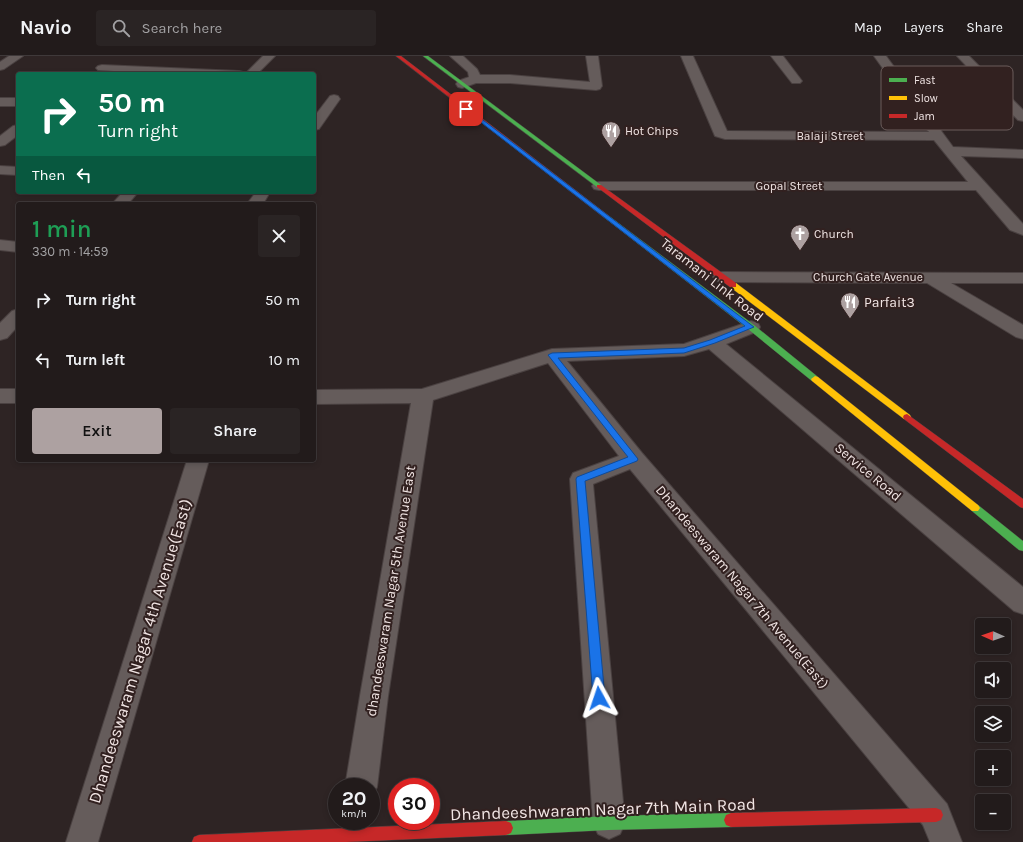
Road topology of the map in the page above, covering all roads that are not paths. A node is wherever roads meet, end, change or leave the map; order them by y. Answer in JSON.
{"nodes":[{"id":1,"x":17,"y":56,"type":"edge"},
{"id":2,"x":118,"y":56,"type":"edge"},
{"id":3,"x":269,"y":56,"type":"edge"},
{"id":4,"x":398,"y":56,"type":"edge"},
{"id":5,"x":425,"y":56,"type":"edge"},
{"id":6,"x":456,"y":56,"type":"edge"},
{"id":7,"x":592,"y":56,"type":"edge"},
{"id":8,"x":687,"y":56,"type":"edge"},
{"id":9,"x":778,"y":56,"type":"edge"},
{"id":10,"x":880,"y":56,"type":"edge"},
{"id":11,"x":963,"y":56,"type":"edge"},
{"id":12,"x":0,"y":66,"type":"edge"},
{"id":13,"x":887,"y":66,"type":"edge"},
{"id":14,"x":973,"y":66,"type":"edge"},
{"id":15,"x":443,"y":69,"type":"junction"},
{"id":16,"x":98,"y":71,"type":"edge"},
{"id":17,"x":475,"y":71,"type":"junction"},
{"id":18,"x":145,"y":72,"type":"edge"},
{"id":19,"x":253,"y":72,"type":"edge"},
{"id":20,"x":422,"y":74,"type":"junction"},
{"id":21,"x":796,"y":81,"type":"dead end"},
{"id":22,"x":462,"y":84,"type":"junction"},
{"id":23,"x":334,"y":99,"type":"dead end"},
{"id":24,"x":0,"y":102,"type":"edge"},
{"id":25,"x":16,"y":102,"type":"edge"},
{"id":26,"x":1013,"y":107,"type":"edge"},
{"id":27,"x":1023,"y":117,"type":"edge"},
{"id":28,"x":316,"y":123,"type":"edge"},
{"id":29,"x":16,"y":130,"type":"edge"},
{"id":30,"x":934,"y":130,"type":"edge"},
{"id":31,"x":938,"y":136,"type":"junction"},
{"id":32,"x":0,"y":142,"type":"edge"},
{"id":33,"x":949,"y":152,"type":"junction"},
{"id":34,"x":1023,"y":154,"type":"edge"},
{"id":35,"x":0,"y":170,"type":"edge"},
{"id":36,"x":16,"y":171,"type":"edge"},
{"id":37,"x":599,"y":186,"type":"junction"},
{"id":38,"x":980,"y":186,"type":"junction"},
{"id":39,"x":129,"y":194,"type":"edge"},
{"id":40,"x":122,"y":202,"type":"edge"},
{"id":41,"x":1023,"y":230,"type":"edge"},
{"id":42,"x":0,"y":246,"type":"edge"},
{"id":43,"x":16,"y":246,"type":"edge"},
{"id":44,"x":722,"y":277,"type":"junction"},
{"id":45,"x":929,"y":277,"type":"junction"},
{"id":46,"x":1023,"y":278,"type":"edge"},
{"id":47,"x":16,"y":317,"type":"edge"},
{"id":48,"x":751,"y":327,"type":"junction"},
{"id":49,"x":1023,"y":332,"type":"edge"},
{"id":50,"x":0,"y":334,"type":"edge"},
{"id":51,"x":712,"y":342,"type":"junction"},
{"id":52,"x":552,"y":355,"type":"junction"},
{"id":53,"x":0,"y":396,"type":"edge"},
{"id":54,"x":16,"y":396,"type":"edge"},
{"id":55,"x":423,"y":396,"type":"junction"},
{"id":56,"x":316,"y":397,"type":"edge"},
{"id":57,"x":634,"y":459,"type":"junction"},
{"id":58,"x":197,"y":462,"type":"edge"},
{"id":59,"x":1023,"y":504,"type":"edge"},
{"id":60,"x":1023,"y":547,"type":"edge"},
{"id":61,"x":1023,"y":603,"type":"edge"},
{"id":62,"x":362,"y":778,"type":"edge"},
{"id":63,"x":609,"y":823,"type":"junction"},
{"id":64,"x":941,"y":829,"type":"edge"},
{"id":65,"x":333,"y":830,"type":"edge"},
{"id":66,"x":378,"y":830,"type":"edge"},
{"id":67,"x":448,"y":836,"type":"edge"},
{"id":68,"x":82,"y":842,"type":"edge"},
{"id":69,"x":199,"y":842,"type":"edge"}],
"edges":[{"from":1,"to":12,"type":"street"},
{"from":2,"to":16,"type":"street"},
{"from":3,"to":19,"type":"street"},
{"from":4,"to":20,"type":"main road","name":"Taramani Link Road"},
{"from":5,"to":15,"type":"main road","name":"Taramani Link Road"},
{"from":6,"to":17,"type":"street"},
{"from":7,"to":17,"type":"street"},
{"from":8,"to":31,"type":"street","name":"Balaji Street"},
{"from":9,"to":21,"type":"street"},
{"from":10,"to":13,"type":"street"},
{"from":11,"to":14,"type":"street"},
{"from":15,"to":20,"type":"main road"},
{"from":15,"to":22,"type":"main road","name":"Taramani Link Road"},
{"from":16,"to":18,"type":"street"},
{"from":17,"to":22,"type":"street"},
{"from":20,"to":48,"type":"main road","name":"Taramani Link Road"},
{"from":22,"to":37,"type":"main road","name":"Taramani Link Road"},
{"from":23,"to":28,"type":"street"},
{"from":24,"to":25,"type":"street"},
{"from":26,"to":27,"type":"street"},
{"from":29,"to":32,"type":"street"},
{"from":30,"to":31,"type":"street"},
{"from":31,"to":33,"type":"street"},
{"from":33,"to":34,"type":"street"},
{"from":33,"to":38,"type":"street"},
{"from":35,"to":36,"type":"street"},
{"from":37,"to":38,"type":"street","name":"Gopal Street"},
{"from":37,"to":44,"type":"main road","name":"Taramani Link Road"},
{"from":38,"to":41,"type":"street"},
{"from":39,"to":40,"type":"street"},
{"from":42,"to":43,"type":"street"},
{"from":44,"to":45,"type":"street","name":"Church Gate Avenue"},
{"from":44,"to":59,"type":"main road","name":"Taramani Link Road"},
{"from":45,"to":46,"type":"street"},
{"from":45,"to":49,"type":"street","name":"Church Gate Avenue"},
{"from":47,"to":50,"type":"street"},
{"from":48,"to":51,"type":"street"},
{"from":48,"to":60,"type":"main road","name":"Taramani Link Road"},
{"from":51,"to":52,"type":"street"},
{"from":51,"to":61,"type":"street","name":"Service Road"},
{"from":52,"to":55,"type":"street"},
{"from":52,"to":57,"type":"street","name":"Dhandeeswaram Nagar 7th Avenue(East)"},
{"from":53,"to":54,"type":"street"},
{"from":55,"to":56,"type":"street"},
{"from":55,"to":62,"type":"street","name":"dhandeeswaram Nagar 5th Avenue East"},
{"from":57,"to":63,"type":"street"},
{"from":57,"to":64,"type":"street","name":"Dhandeeswaram Nagar 7th Avenue(East)"},
{"from":58,"to":68,"type":"street","name":"Dhandeeswaram Nagar 4th Avenue(East)"},
{"from":63,"to":64,"type":"main road","name":"Dhandeeshwaram Nagar 7th Main Road"},
{"from":63,"to":67,"type":"main road","name":"Dhandeeshwaram Nagar 7th Main Road"},
{"from":65,"to":69,"type":"main road","name":"Dhandeeshwaram Nagar 7th Main Road"},
{"from":66,"to":67,"type":"main road","name":"Dhandeeshwaram Nagar 7th Main Road"}]}
